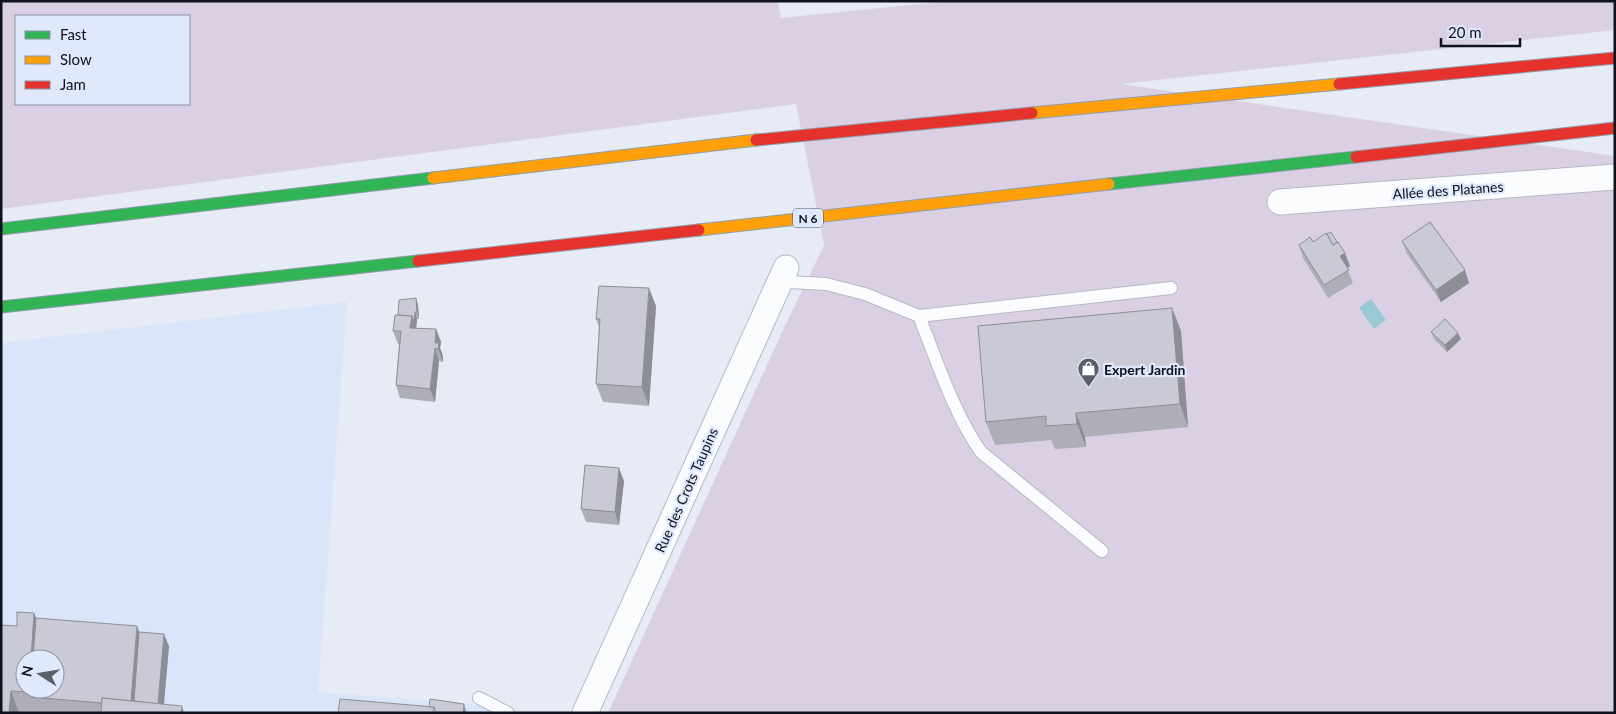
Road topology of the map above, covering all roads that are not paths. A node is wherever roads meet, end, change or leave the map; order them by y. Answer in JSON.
{"nodes":[{"id":1,"x":1615,"y":58,"type":"edge"},
{"id":2,"x":1615,"y":128,"type":"edge"},
{"id":3,"x":1615,"y":177,"type":"edge"},
{"id":4,"x":1280,"y":202,"type":"dead end"},
{"id":5,"x":1,"y":229,"type":"edge"},
{"id":6,"x":783,"y":276,"type":"joint"},
{"id":7,"x":1171,"y":288,"type":"dead end"},
{"id":8,"x":1,"y":307,"type":"edge"},
{"id":9,"x":919,"y":316,"type":"junction"},
{"id":10,"x":1102,"y":551,"type":"dead end"},
{"id":11,"x":479,"y":698,"type":"dead end"},
{"id":12,"x":508,"y":713,"type":"edge"},
{"id":13,"x":586,"y":713,"type":"edge"}],
"edges":[{"from":1,"to":5,"type":"main road"},
{"from":2,"to":8,"type":"main road","number":"N 6"},
{"from":3,"to":4,"type":"street","name":"Allée des Platanes"},
{"from":6,"to":9,"type":"lane"},
{"from":6,"to":13,"type":"street","name":"Rue des Crots Taupins"},
{"from":7,"to":9,"type":"lane"},
{"from":9,"to":10,"type":"lane"},
{"from":11,"to":12,"type":"lane"}]}
